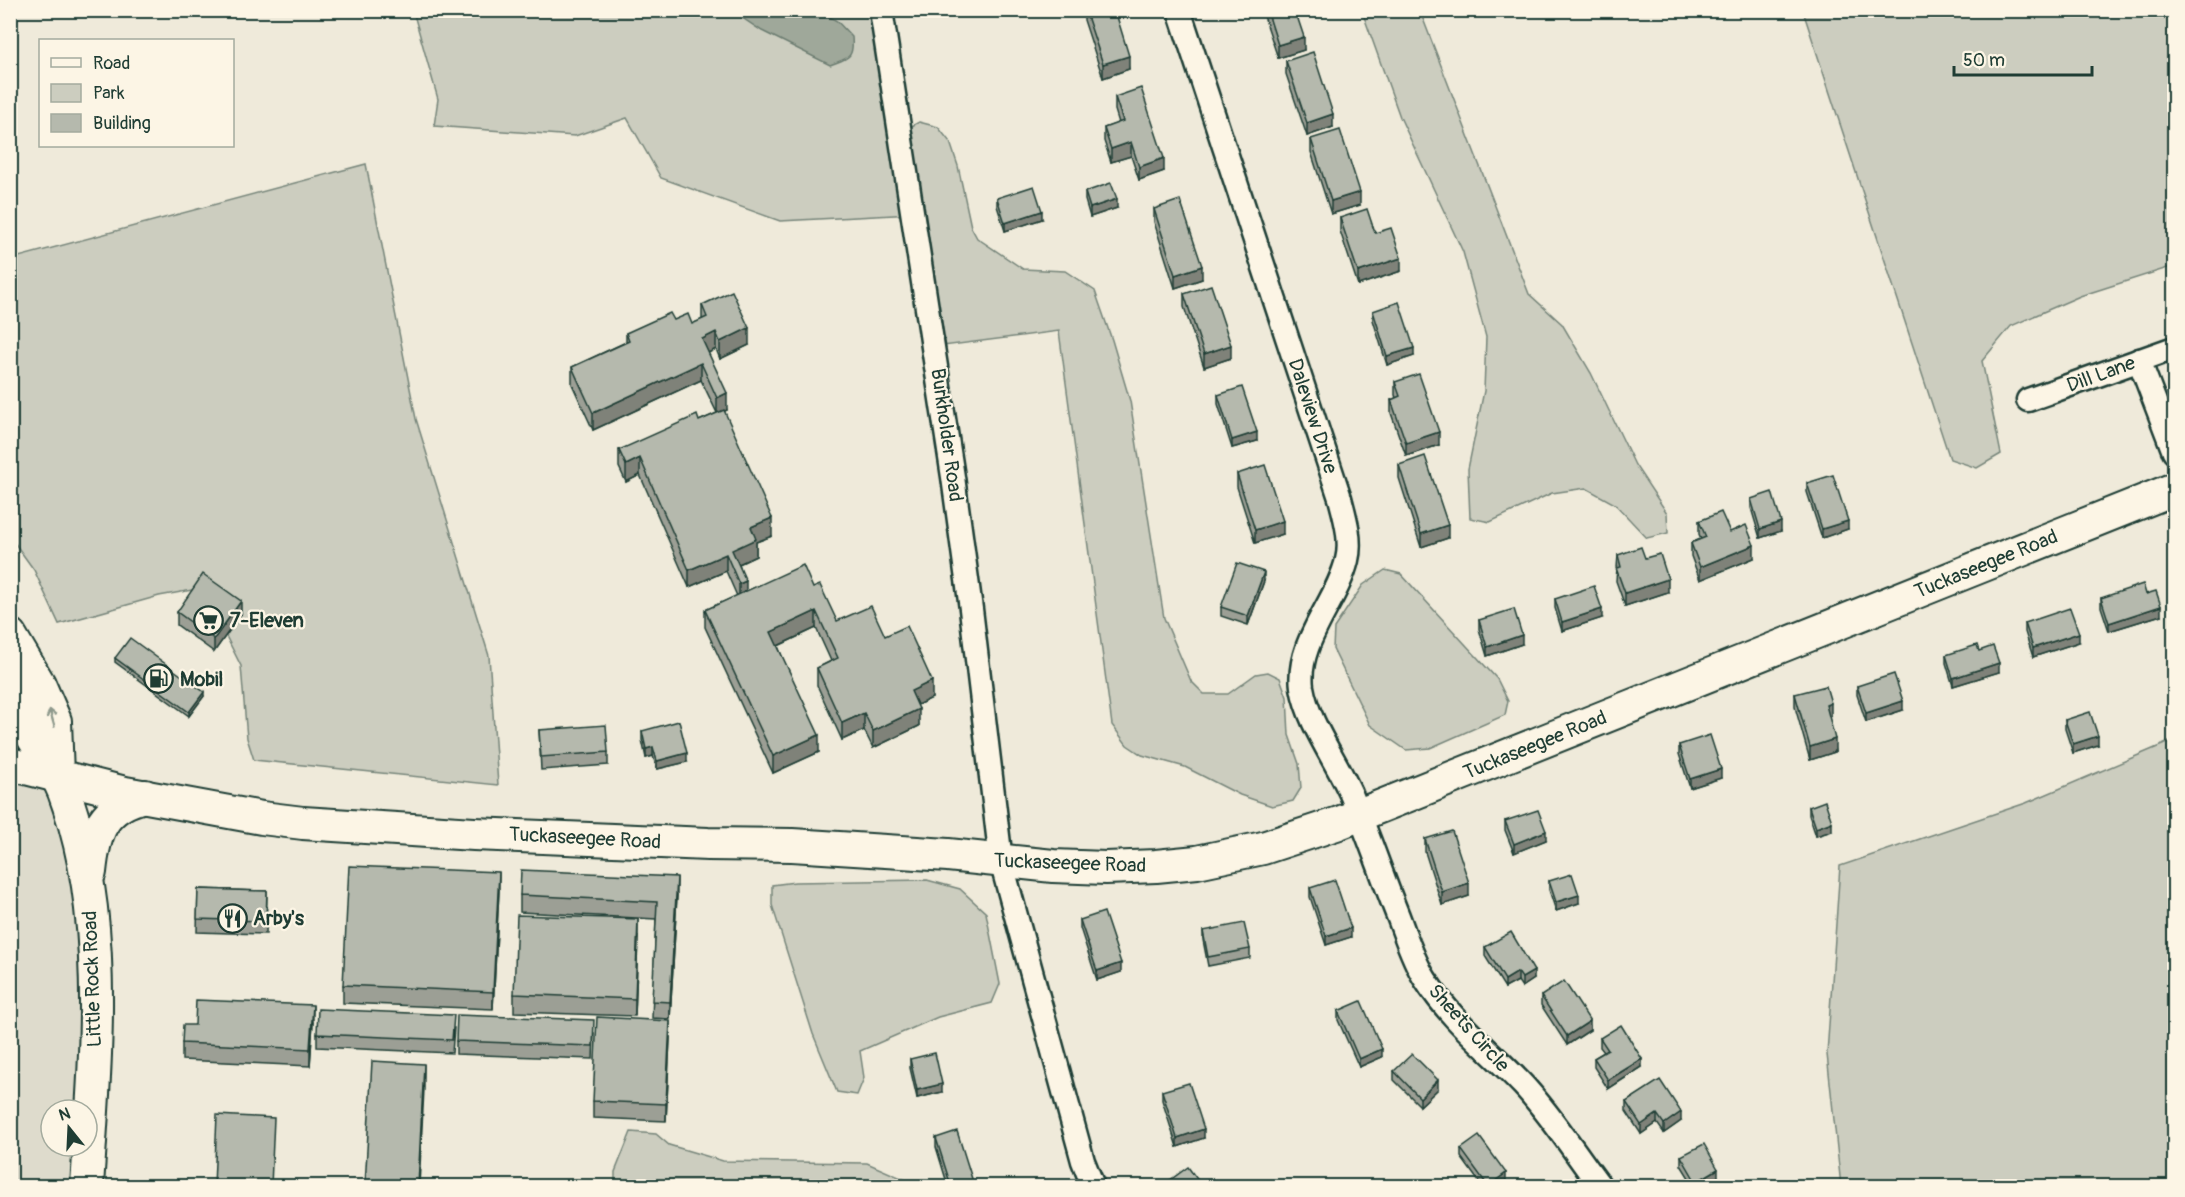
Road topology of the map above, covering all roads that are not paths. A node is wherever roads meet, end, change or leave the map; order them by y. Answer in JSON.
{"nodes":[{"id":1,"x":881,"y":10,"type":"edge"},
{"id":2,"x":1179,"y":10,"type":"edge"},
{"id":3,"x":2175,"y":348,"type":"edge"},
{"id":4,"x":2139,"y":360,"type":"junction"},
{"id":5,"x":2028,"y":400,"type":"dead end"},
{"id":6,"x":2175,"y":452,"type":"edge"},
{"id":7,"x":2175,"y":489,"type":"edge"},
{"id":8,"x":10,"y":635,"type":"edge"},
{"id":9,"x":10,"y":688,"type":"edge"},
{"id":10,"x":10,"y":764,"type":"edge"},
{"id":11,"x":57,"y":776,"type":"junction"},
{"id":12,"x":145,"y":796,"type":"junction"},
{"id":13,"x":1359,"y":815,"type":"junction"},
{"id":14,"x":1001,"y":861,"type":"junction"},
{"id":15,"x":88,"y":891,"type":"junction"},
{"id":16,"x":87,"y":1186,"type":"edge"},
{"id":17,"x":1093,"y":1186,"type":"edge"},
{"id":18,"x":1600,"y":1186,"type":"edge"}],
"edges":[{"from":1,"to":14,"type":"street","name":"Burkholder Road"},
{"from":2,"to":13,"type":"street","name":"Daleview Drive"},
{"from":3,"to":4,"type":"street","name":"Dill Lane"},
{"from":4,"to":5,"type":"street","name":"Dill Lane"},
{"from":4,"to":6,"type":"street"},
{"from":7,"to":13,"type":"street","name":"Tuckaseegee Road"},
{"from":11,"to":8,"type":"street","name":"Little Rock Road","one_way":true},
{"from":9,"to":11,"type":"street","name":"Little Rock Road"},
{"from":10,"to":11,"type":"street","name":"Tuckaseegee Road"},
{"from":11,"to":12,"type":"street","name":"Tuckaseegee Road"},
{"from":11,"to":15,"type":"street","name":"Little Rock Road"},
{"from":12,"to":14,"type":"street","name":"Tuckaseegee Road"},
{"from":12,"to":15,"type":"street"},
{"from":13,"to":14,"type":"street","name":"Tuckaseegee Road"},
{"from":13,"to":18,"type":"street","name":"Sheets Circle"},
{"from":14,"to":17,"type":"street"},
{"from":15,"to":16,"type":"street","name":"Little Rock Road"}]}
